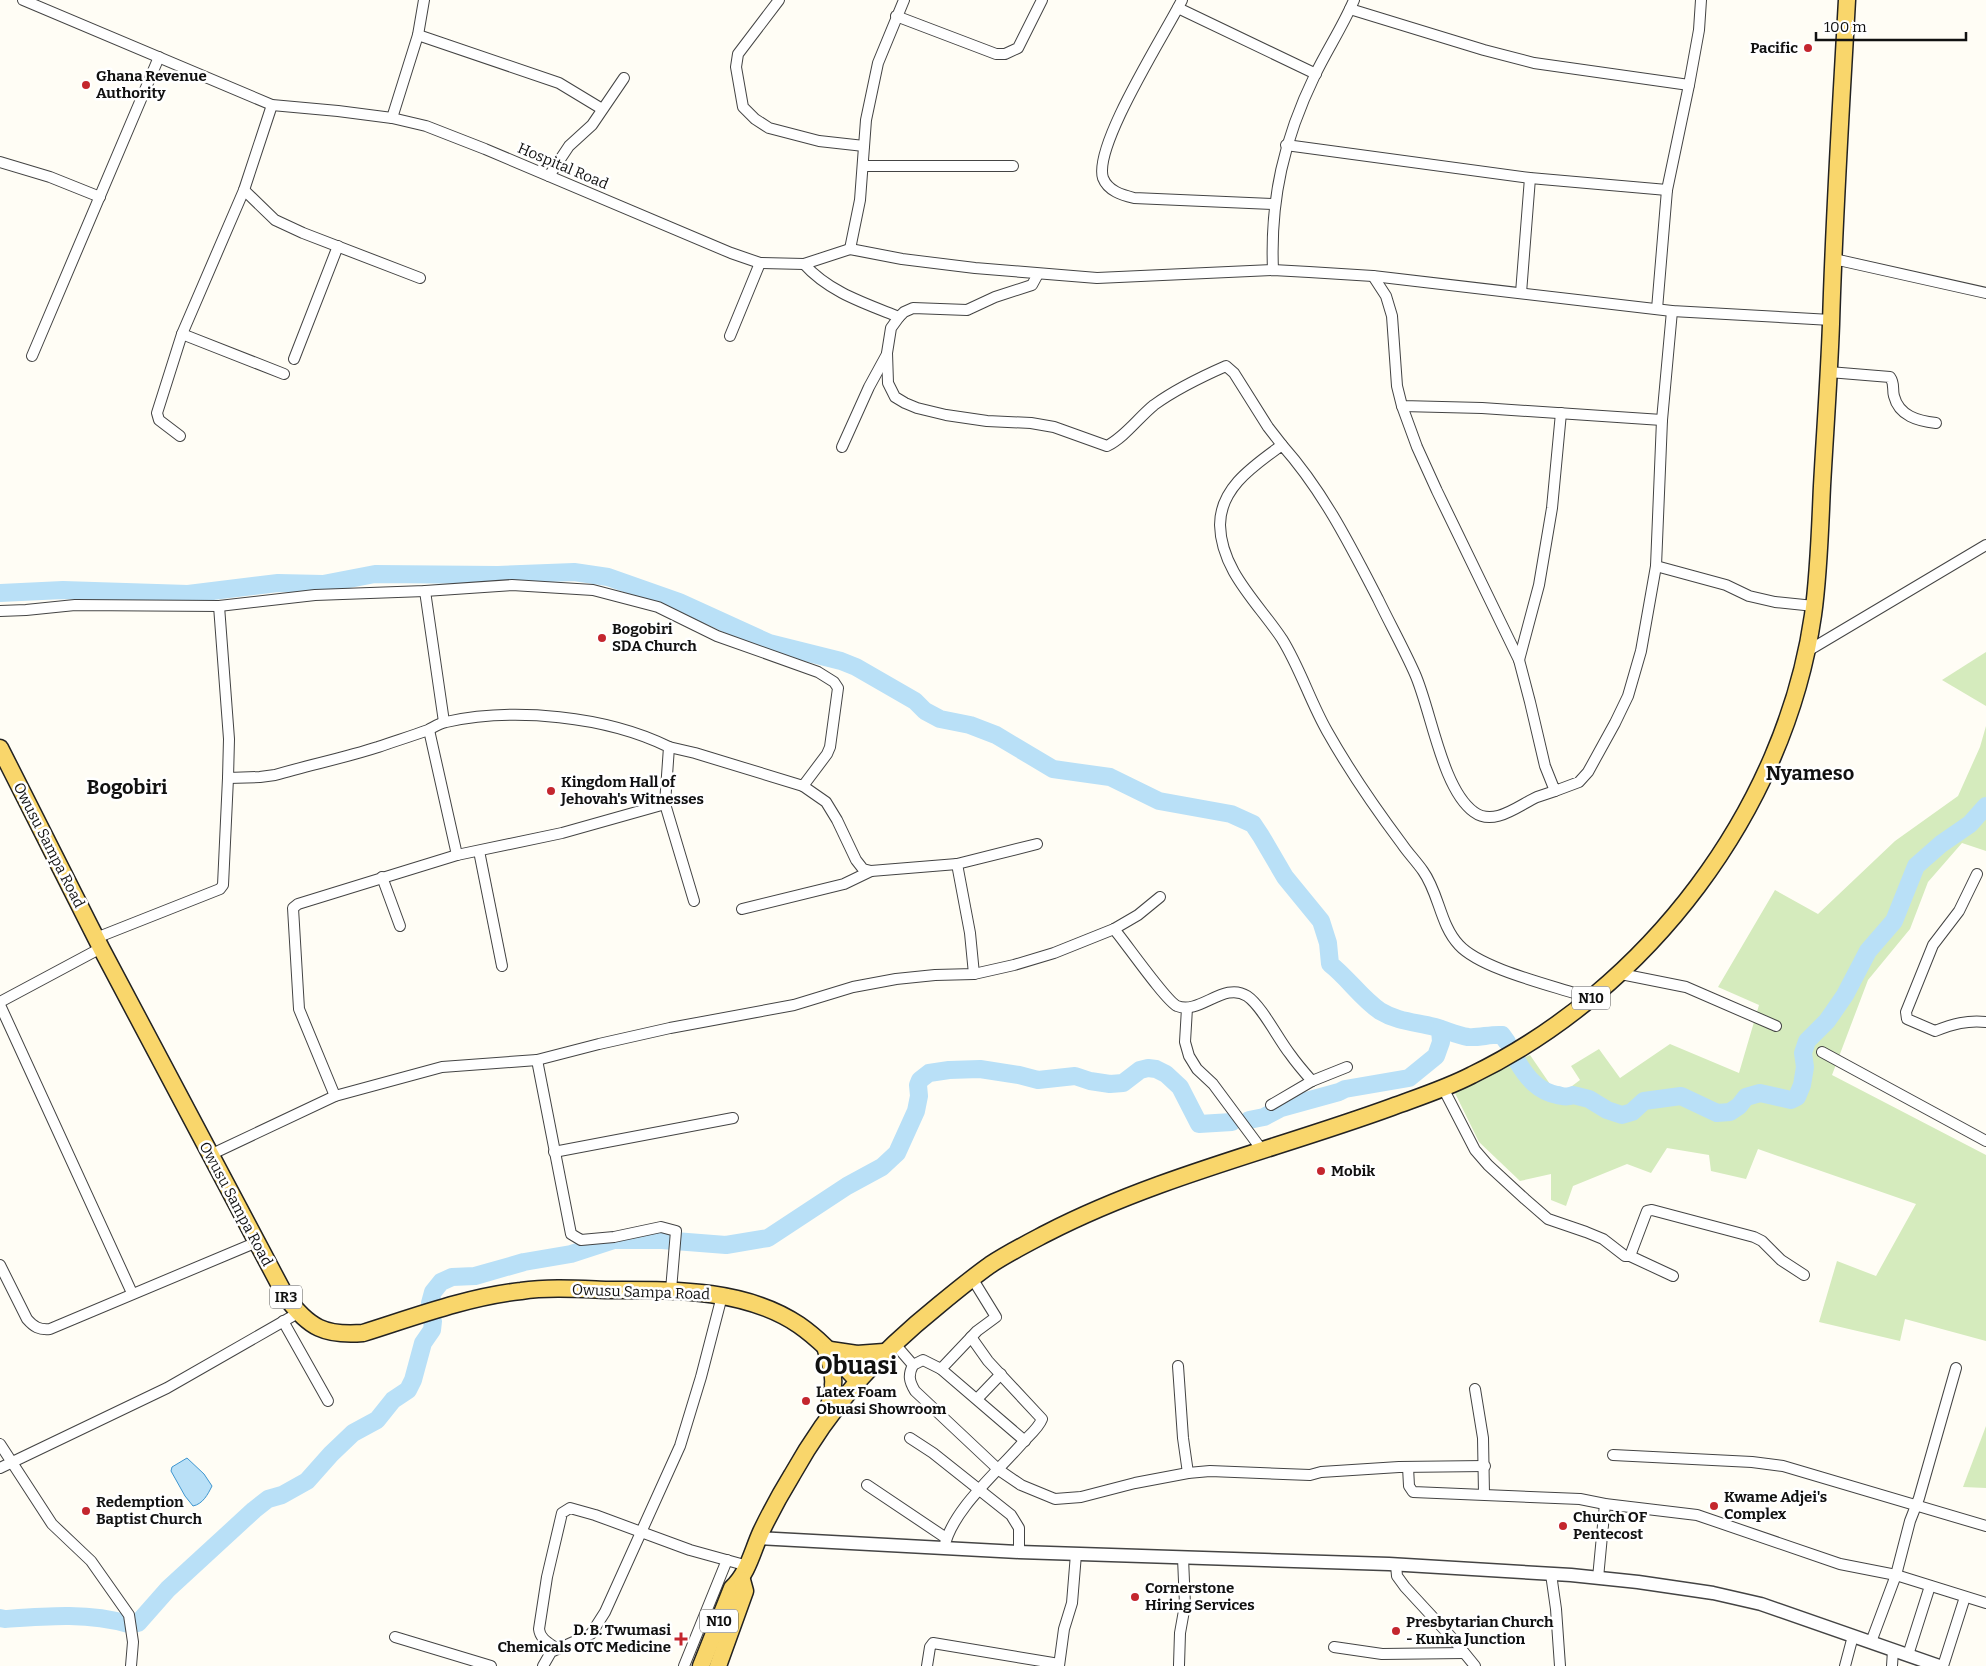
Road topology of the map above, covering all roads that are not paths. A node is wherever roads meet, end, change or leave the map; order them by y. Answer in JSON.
{"nodes":[{"id":1,"x":23,"y":0,"type":"edge"},
{"id":2,"x":424,"y":0,"type":"edge"},
{"id":3,"x":779,"y":0,"type":"edge"},
{"id":4,"x":904,"y":0,"type":"edge"},
{"id":5,"x":1042,"y":0,"type":"edge"},
{"id":6,"x":1701,"y":0,"type":"edge"},
{"id":7,"x":1847,"y":0,"type":"edge"},
{"id":8,"x":1180,"y":4,"type":"edge"},
{"id":9,"x":1352,"y":4,"type":"edge"},
{"id":10,"x":896,"y":16,"type":"junction"},
{"id":11,"x":418,"y":35,"type":"junction"},
{"id":12,"x":159,"y":57,"type":"junction"},
{"id":13,"x":1316,"y":74,"type":"junction"},
{"id":14,"x":624,"y":78,"type":"dead end"},
{"id":15,"x":1689,"y":85,"type":"junction"},
{"id":16,"x":272,"y":106,"type":"junction"},
{"id":17,"x":602,"y":109,"type":"junction"},
{"id":18,"x":392,"y":118,"type":"junction"},
{"id":19,"x":1286,"y":145,"type":"junction"},
{"id":20,"x":864,"y":146,"type":"junction"},
{"id":21,"x":0,"y":162,"type":"edge"},
{"id":22,"x":864,"y":166,"type":"junction"},
{"id":23,"x":1013,"y":166,"type":"dead end"},
{"id":24,"x":549,"y":176,"type":"junction"},
{"id":25,"x":1530,"y":178,"type":"junction"},
{"id":26,"x":244,"y":190,"type":"junction"},
{"id":27,"x":1667,"y":190,"type":"junction"},
{"id":28,"x":100,"y":197,"type":"junction"},
{"id":29,"x":1274,"y":204,"type":"junction"},
{"id":30,"x":338,"y":246,"type":"junction"},
{"id":31,"x":850,"y":249,"type":"junction"},
{"id":32,"x":1834,"y":259,"type":"junction"},
{"id":33,"x":760,"y":263,"type":"junction"},
{"id":34,"x":804,"y":264,"type":"junction"},
{"id":35,"x":1273,"y":270,"type":"junction"},
{"id":36,"x":1038,"y":274,"type":"junction"},
{"id":37,"x":1373,"y":276,"type":"junction"},
{"id":38,"x":420,"y":278,"type":"dead end"},
{"id":39,"x":1521,"y":293,"type":"junction"},
{"id":40,"x":1986,"y":293,"type":"edge"},
{"id":41,"x":1657,"y":309,"type":"junction"},
{"id":42,"x":1672,"y":310,"type":"junction"},
{"id":43,"x":899,"y":317,"type":"junction"},
{"id":44,"x":1831,"y":320,"type":"junction"},
{"id":45,"x":182,"y":334,"type":"junction"},
{"id":46,"x":730,"y":336,"type":"dead end"},
{"id":47,"x":887,"y":353,"type":"junction"},
{"id":48,"x":32,"y":356,"type":"dead end"},
{"id":49,"x":294,"y":359,"type":"dead end"},
{"id":50,"x":1829,"y":372,"type":"junction"},
{"id":51,"x":284,"y":374,"type":"dead end"},
{"id":52,"x":1402,"y":406,"type":"junction"},
{"id":53,"x":1561,"y":413,"type":"junction"},
{"id":54,"x":1662,"y":420,"type":"junction"},
{"id":55,"x":1936,"y":423,"type":"dead end"},
{"id":56,"x":180,"y":436,"type":"dead end"},
{"id":57,"x":1282,"y":445,"type":"junction"},
{"id":58,"x":842,"y":447,"type":"dead end"},
{"id":59,"x":1986,"y":545,"type":"edge"},
{"id":60,"x":1656,"y":566,"type":"junction"},
{"id":61,"x":425,"y":591,"type":"junction"},
{"id":62,"x":219,"y":606,"type":"junction"},
{"id":63,"x":1814,"y":606,"type":"junction"},
{"id":64,"x":0,"y":611,"type":"edge"},
{"id":65,"x":1806,"y":652,"type":"junction"},
{"id":66,"x":1518,"y":660,"type":"junction"},
{"id":67,"x":444,"y":722,"type":"junction"},
{"id":68,"x":429,"y":730,"type":"junction"},
{"id":69,"x":669,"y":747,"type":"junction"},
{"id":70,"x":0,"y":748,"type":"edge"},
{"id":71,"x":4,"y":765,"type":"edge"},
{"id":72,"x":228,"y":778,"type":"junction"},
{"id":73,"x":803,"y":786,"type":"junction"},
{"id":74,"x":1555,"y":791,"type":"junction"},
{"id":75,"x":666,"y":804,"type":"junction"},
{"id":76,"x":1037,"y":844,"type":"dead end"},
{"id":77,"x":479,"y":851,"type":"junction"},
{"id":78,"x":457,"y":855,"type":"junction"},
{"id":79,"x":957,"y":864,"type":"junction"},
{"id":80,"x":871,"y":871,"type":"junction"},
{"id":81,"x":1977,"y":874,"type":"dead end"},
{"id":82,"x":382,"y":877,"type":"junction"},
{"id":83,"x":1160,"y":897,"type":"dead end"},
{"id":84,"x":694,"y":901,"type":"dead end"},
{"id":85,"x":742,"y":909,"type":"dead end"},
{"id":86,"x":400,"y":926,"type":"dead end"},
{"id":87,"x":1114,"y":929,"type":"junction"},
{"id":88,"x":99,"y":943,"type":"junction"},
{"id":89,"x":502,"y":966,"type":"dead end"},
{"id":90,"x":974,"y":974,"type":"junction"},
{"id":91,"x":1621,"y":974,"type":"junction"},
{"id":92,"x":1588,"y":1001,"type":"junction"},
{"id":93,"x":0,"y":1004,"type":"edge"},
{"id":94,"x":1187,"y":1008,"type":"junction"},
{"id":95,"x":1986,"y":1022,"type":"edge"},
{"id":96,"x":1776,"y":1026,"type":"dead end"},
{"id":97,"x":1822,"y":1052,"type":"dead end"},
{"id":98,"x":538,"y":1060,"type":"junction"},
{"id":99,"x":1347,"y":1067,"type":"dead end"},
{"id":100,"x":1312,"y":1081,"type":"junction"},
{"id":101,"x":1443,"y":1088,"type":"junction"},
{"id":102,"x":335,"y":1096,"type":"junction"},
{"id":103,"x":1272,"y":1105,"type":"dead end"},
{"id":104,"x":733,"y":1118,"type":"dead end"},
{"id":105,"x":1986,"y":1141,"type":"edge"},
{"id":106,"x":1262,"y":1150,"type":"junction"},
{"id":107,"x":554,"y":1152,"type":"junction"},
{"id":108,"x":210,"y":1155,"type":"junction"},
{"id":109,"x":257,"y":1242,"type":"junction"},
{"id":110,"x":1630,"y":1256,"type":"junction"},
{"id":111,"x":0,"y":1265,"type":"edge"},
{"id":112,"x":1804,"y":1275,"type":"dead end"},
{"id":113,"x":1673,"y":1276,"type":"dead end"},
{"id":114,"x":972,"y":1278,"type":"junction"},
{"id":115,"x":671,"y":1290,"type":"junction"},
{"id":116,"x":132,"y":1293,"type":"junction"},
{"id":117,"x":722,"y":1296,"type":"junction"},
{"id":118,"x":298,"y":1313,"type":"junction"},
{"id":119,"x":283,"y":1321,"type":"junction"},
{"id":120,"x":971,"y":1337,"type":"junction"},
{"id":121,"x":826,"y":1347,"type":"junction"},
{"id":122,"x":889,"y":1347,"type":"junction"},
{"id":123,"x":913,"y":1365,"type":"junction"},
{"id":124,"x":1178,"y":1366,"type":"dead end"},
{"id":125,"x":1956,"y":1368,"type":"dead end"},
{"id":126,"x":941,"y":1369,"type":"junction"},
{"id":127,"x":1000,"y":1374,"type":"junction"},
{"id":128,"x":857,"y":1380,"type":"junction"},
{"id":129,"x":1475,"y":1390,"type":"dead end"},
{"id":130,"x":977,"y":1399,"type":"junction"},
{"id":131,"x":328,"y":1401,"type":"dead end"},
{"id":132,"x":824,"y":1422,"type":"junction"},
{"id":133,"x":910,"y":1438,"type":"dead end"},
{"id":134,"x":1025,"y":1441,"type":"junction"},
{"id":135,"x":0,"y":1444,"type":"edge"},
{"id":136,"x":1612,"y":1455,"type":"dead end"},
{"id":137,"x":12,"y":1461,"type":"junction"},
{"id":138,"x":1485,"y":1466,"type":"junction"},
{"id":139,"x":1408,"y":1467,"type":"junction"},
{"id":140,"x":0,"y":1468,"type":"edge"},
{"id":141,"x":999,"y":1470,"type":"junction"},
{"id":142,"x":1188,"y":1473,"type":"junction"},
{"id":143,"x":867,"y":1485,"type":"dead end"},
{"id":144,"x":980,"y":1490,"type":"junction"},
{"id":145,"x":1484,"y":1494,"type":"junction"},
{"id":146,"x":1605,"y":1504,"type":"junction"},
{"id":147,"x":1916,"y":1504,"type":"junction"},
{"id":148,"x":1986,"y":1526,"type":"edge"},
{"id":149,"x":642,"y":1533,"type":"junction"},
{"id":150,"x":759,"y":1538,"type":"junction"},
{"id":151,"x":945,"y":1543,"type":"junction"},
{"id":152,"x":1019,"y":1552,"type":"junction"},
{"id":153,"x":1076,"y":1554,"type":"junction"},
{"id":154,"x":1183,"y":1558,"type":"junction"},
{"id":155,"x":727,"y":1560,"type":"junction"},
{"id":156,"x":1396,"y":1565,"type":"junction"},
{"id":157,"x":745,"y":1573,"type":"junction"},
{"id":158,"x":1550,"y":1574,"type":"junction"},
{"id":159,"x":1896,"y":1575,"type":"junction"},
{"id":160,"x":1598,"y":1578,"type":"junction"},
{"id":161,"x":1930,"y":1586,"type":"junction"},
{"id":162,"x":1965,"y":1597,"type":"junction"},
{"id":163,"x":1986,"y":1603,"type":"edge"},
{"id":164,"x":1852,"y":1636,"type":"junction"},
{"id":165,"x":395,"y":1637,"type":"dead end"},
{"id":166,"x":1871,"y":1642,"type":"junction"},
{"id":167,"x":1334,"y":1647,"type":"dead end"},
{"id":168,"x":557,"y":1649,"type":"junction"},
{"id":169,"x":1893,"y":1650,"type":"junction"},
{"id":170,"x":1464,"y":1653,"type":"junction"},
{"id":171,"x":1848,"y":1655,"type":"junction"},
{"id":172,"x":1908,"y":1655,"type":"junction"},
{"id":173,"x":1059,"y":1665,"type":"edge"},
{"id":174,"x":1179,"y":1665,"type":"edge"},
{"id":175,"x":131,"y":1666,"type":"edge"},
{"id":176,"x":491,"y":1666,"type":"edge"},
{"id":177,"x":543,"y":1666,"type":"edge"},
{"id":178,"x":684,"y":1666,"type":"edge"},
{"id":179,"x":701,"y":1666,"type":"edge"},
{"id":180,"x":718,"y":1666,"type":"edge"},
{"id":181,"x":927,"y":1666,"type":"edge"},
{"id":182,"x":1475,"y":1666,"type":"edge"},
{"id":183,"x":1560,"y":1666,"type":"edge"},
{"id":184,"x":1845,"y":1666,"type":"edge"},
{"id":185,"x":1856,"y":1666,"type":"edge"},
{"id":186,"x":1892,"y":1666,"type":"edge"},
{"id":187,"x":1939,"y":1666,"type":"edge"},
{"id":188,"x":1943,"y":1666,"type":"edge"}],
"edges":[{"from":1,"to":12,"type":"street","name":"Hospital Road"},
{"from":2,"to":11,"type":"street"},
{"from":3,"to":20,"type":"street"},
{"from":4,"to":10,"type":"street"},
{"from":5,"to":10,"type":"street"},
{"from":6,"to":15,"type":"street"},
{"from":7,"to":32,"type":"main road","number":"N10"},
{"from":8,"to":13,"type":"street"},
{"from":8,"to":29,"type":"street"},
{"from":9,"to":13,"type":"street"},
{"from":9,"to":15,"type":"street"},
{"from":10,"to":20,"type":"street"},
{"from":11,"to":17,"type":"street"},
{"from":11,"to":18,"type":"street"},
{"from":12,"to":16,"type":"street","name":"Hospital Road"},
{"from":12,"to":28,"type":"street"},
{"from":13,"to":19,"type":"street"},
{"from":14,"to":17,"type":"street"},
{"from":15,"to":27,"type":"street"},
{"from":16,"to":18,"type":"street","name":"Hospital Road"},
{"from":16,"to":26,"type":"street"},
{"from":17,"to":24,"type":"street"},
{"from":18,"to":24,"type":"street","name":"Hospital Road"},
{"from":19,"to":25,"type":"street"},
{"from":19,"to":29,"type":"street"},
{"from":20,"to":22,"type":"street"},
{"from":21,"to":28,"type":"street"},
{"from":22,"to":23,"type":"street"},
{"from":22,"to":31,"type":"street"},
{"from":24,"to":33,"type":"street","name":"Hospital Road"},
{"from":25,"to":27,"type":"street"},
{"from":25,"to":39,"type":"street"},
{"from":26,"to":30,"type":"street"},
{"from":26,"to":45,"type":"street"},
{"from":27,"to":41,"type":"street"},
{"from":28,"to":48,"type":"street"},
{"from":29,"to":35,"type":"street"},
{"from":30,"to":38,"type":"street"},
{"from":30,"to":49,"type":"street"},
{"from":31,"to":34,"type":"street","name":"Hospital Road"},
{"from":31,"to":36,"type":"street"},
{"from":32,"to":40,"type":"street"},
{"from":32,"to":44,"type":"main road","number":"N10"},
{"from":33,"to":34,"type":"street","name":"Hospital Road"},
{"from":33,"to":46,"type":"street"},
{"from":34,"to":43,"type":"street"},
{"from":35,"to":36,"type":"street"},
{"from":35,"to":37,"type":"street"},
{"from":36,"to":43,"type":"street"},
{"from":37,"to":39,"type":"street"},
{"from":37,"to":52,"type":"street"},
{"from":39,"to":41,"type":"street"},
{"from":41,"to":42,"type":"street"},
{"from":42,"to":44,"type":"street"},
{"from":42,"to":54,"type":"street"},
{"from":43,"to":47,"type":"street"},
{"from":44,"to":50,"type":"main road","number":"N10"},
{"from":45,"to":51,"type":"street"},
{"from":45,"to":56,"type":"street"},
{"from":47,"to":57,"type":"street"},
{"from":47,"to":58,"type":"street"},
{"from":50,"to":55,"type":"street"},
{"from":50,"to":63,"type":"main road","number":"N10"},
{"from":52,"to":53,"type":"street"},
{"from":52,"to":66,"type":"street"},
{"from":53,"to":54,"type":"street"},
{"from":53,"to":66,"type":"street"},
{"from":54,"to":60,"type":"street"},
{"from":57,"to":74,"type":"street"},
{"from":57,"to":92,"type":"street"},
{"from":59,"to":65,"type":"street"},
{"from":60,"to":63,"type":"street"},
{"from":60,"to":74,"type":"street"},
{"from":61,"to":62,"type":"street"},
{"from":61,"to":67,"type":"street"},
{"from":61,"to":73,"type":"street"},
{"from":62,"to":64,"type":"street"},
{"from":62,"to":72,"type":"street"},
{"from":63,"to":65,"type":"main road","number":"N10"},
{"from":65,"to":91,"type":"main road","number":"N10"},
{"from":66,"to":74,"type":"street"},
{"from":67,"to":68,"type":"street"},
{"from":67,"to":69,"type":"street"},
{"from":68,"to":72,"type":"street"},
{"from":68,"to":78,"type":"street"},
{"from":69,"to":73,"type":"street"},
{"from":69,"to":75,"type":"street"},
{"from":70,"to":71,"type":"main road","name":"Owusu Sampa Road","number":"IR3"},
{"from":71,"to":88,"type":"main road","name":"Owusu Sampa Road","number":"IR3"},
{"from":72,"to":88,"type":"street"},
{"from":73,"to":80,"type":"street"},
{"from":75,"to":77,"type":"street"},
{"from":75,"to":84,"type":"street"},
{"from":76,"to":79,"type":"street"},
{"from":77,"to":78,"type":"street"},
{"from":77,"to":89,"type":"street"},
{"from":78,"to":82,"type":"street"},
{"from":79,"to":80,"type":"street"},
{"from":79,"to":90,"type":"street"},
{"from":80,"to":85,"type":"street"},
{"from":81,"to":95,"type":"street"},
{"from":82,"to":86,"type":"street"},
{"from":82,"to":102,"type":"street"},
{"from":83,"to":87,"type":"street"},
{"from":87,"to":90,"type":"street"},
{"from":87,"to":94,"type":"street"},
{"from":88,"to":93,"type":"street"},
{"from":88,"to":108,"type":"main road","name":"Owusu Sampa Road","number":"IR3"},
{"from":90,"to":98,"type":"street"},
{"from":91,"to":92,"type":"main road","number":"N10"},
{"from":91,"to":96,"type":"street"},
{"from":92,"to":101,"type":"main road","number":"N10"},
{"from":93,"to":116,"type":"street"},
{"from":94,"to":100,"type":"street"},
{"from":94,"to":106,"type":"street"},
{"from":97,"to":105,"type":"street"},
{"from":98,"to":102,"type":"street"},
{"from":98,"to":107,"type":"street"},
{"from":99,"to":100,"type":"street"},
{"from":100,"to":103,"type":"street"},
{"from":101,"to":106,"type":"main road","number":"N10"},
{"from":101,"to":110,"type":"street"},
{"from":102,"to":108,"type":"street"},
{"from":104,"to":107,"type":"street"},
{"from":106,"to":114,"type":"main road","number":"N10"},
{"from":107,"to":115,"type":"street"},
{"from":108,"to":109,"type":"main road","name":"Owusu Sampa Road","number":"IR3"},
{"from":109,"to":116,"type":"street"},
{"from":109,"to":118,"type":"main road","name":"Owusu Sampa Road","number":"IR3"},
{"from":110,"to":112,"type":"street"},
{"from":110,"to":113,"type":"street"},
{"from":111,"to":116,"type":"street"},
{"from":114,"to":120,"type":"street"},
{"from":114,"to":122,"type":"main road","number":"N10"},
{"from":115,"to":117,"type":"main road","name":"Owusu Sampa Road","number":"IR3"},
{"from":115,"to":118,"type":"main road","name":"Owusu Sampa Road","number":"IR3"},
{"from":117,"to":121,"type":"main road","name":"Owusu Sampa Road","number":"IR3"},
{"from":117,"to":149,"type":"street"},
{"from":118,"to":119,"type":"street"},
{"from":119,"to":131,"type":"street"},
{"from":119,"to":137,"type":"street"},
{"from":120,"to":126,"type":"street"},
{"from":120,"to":127,"type":"street"},
{"from":121,"to":122,"type":"main road"},
{"from":121,"to":128,"type":"main road","name":"Owusu Sampa Road","number":"IR3"},
{"from":121,"to":132,"type":"main road"},
{"from":122,"to":123,"type":"street"},
{"from":122,"to":128,"type":"main road","number":"N10"},
{"from":123,"to":126,"type":"street"},
{"from":123,"to":141,"type":"street"},
{"from":124,"to":142,"type":"street"},
{"from":125,"to":147,"type":"street"},
{"from":126,"to":130,"type":"street"},
{"from":127,"to":130,"type":"street"},
{"from":127,"to":134,"type":"street"},
{"from":128,"to":132,"type":"main road","number":"N10"},
{"from":129,"to":138,"type":"street"},
{"from":130,"to":134,"type":"street"},
{"from":132,"to":150,"type":"main road","number":"N10"},
{"from":133,"to":144,"type":"street"},
{"from":134,"to":141,"type":"street"},
{"from":135,"to":137,"type":"street"},
{"from":136,"to":147,"type":"street"},
{"from":137,"to":140,"type":"street"},
{"from":137,"to":175,"type":"street"},
{"from":138,"to":139,"type":"street"},
{"from":138,"to":145,"type":"street"},
{"from":139,"to":142,"type":"street"},
{"from":139,"to":145,"type":"street"},
{"from":141,"to":142,"type":"street"},
{"from":141,"to":144,"type":"street"},
{"from":143,"to":151,"type":"street"},
{"from":144,"to":151,"type":"street"},
{"from":144,"to":152,"type":"street"},
{"from":145,"to":146,"type":"street"},
{"from":146,"to":159,"type":"street"},
{"from":146,"to":160,"type":"street"},
{"from":147,"to":148,"type":"street"},
{"from":147,"to":159,"type":"street"},
{"from":149,"to":155,"type":"street"},
{"from":149,"to":168,"type":"street"},
{"from":149,"to":168,"type":"street"},
{"from":150,"to":151,"type":"street"},
{"from":150,"to":157,"type":"main road","number":"N10"},
{"from":151,"to":152,"type":"street"},
{"from":152,"to":153,"type":"street"},
{"from":153,"to":154,"type":"street"},
{"from":153,"to":173,"type":"street"},
{"from":154,"to":156,"type":"street"},
{"from":154,"to":174,"type":"street"},
{"from":155,"to":157,"type":"street"},
{"from":155,"to":178,"type":"street"},
{"from":156,"to":158,"type":"street"},
{"from":156,"to":170,"type":"street"},
{"from":157,"to":179,"type":"main road","number":"N10"},
{"from":157,"to":180,"type":"main road","number":"N10"},
{"from":158,"to":160,"type":"street"},
{"from":158,"to":183,"type":"street"},
{"from":159,"to":161,"type":"street"},
{"from":159,"to":166,"type":"street"},
{"from":160,"to":164,"type":"street"},
{"from":161,"to":162,"type":"street"},
{"from":161,"to":172,"type":"street"},
{"from":162,"to":163,"type":"street"},
{"from":162,"to":188,"type":"street"},
{"from":164,"to":166,"type":"street"},
{"from":164,"to":171,"type":"street"},
{"from":165,"to":176,"type":"street"},
{"from":166,"to":169,"type":"street"},
{"from":167,"to":170,"type":"street"},
{"from":168,"to":177,"type":"street"},
{"from":169,"to":172,"type":"street"},
{"from":169,"to":186,"type":"street"},
{"from":170,"to":182,"type":"street"},
{"from":171,"to":184,"type":"street"},
{"from":171,"to":185,"type":"street"},
{"from":172,"to":187,"type":"street"},
{"from":173,"to":181,"type":"street"}]}
